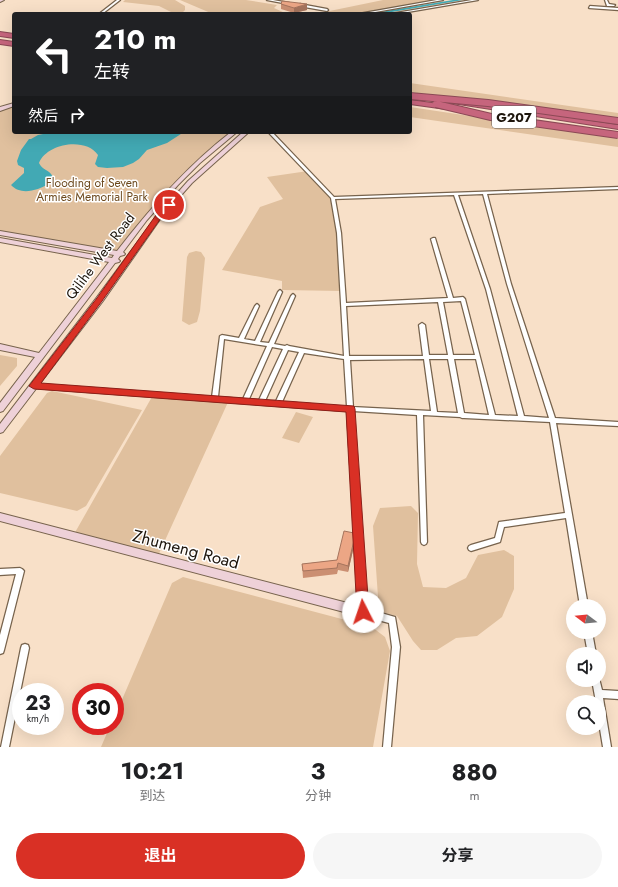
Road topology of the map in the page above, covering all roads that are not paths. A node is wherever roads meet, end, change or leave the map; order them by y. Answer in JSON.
{"nodes":[{"id":1,"x":119,"y":0,"type":"edge"},
{"id":2,"x":268,"y":0,"type":"edge"},
{"id":3,"x":442,"y":0,"type":"edge"},
{"id":4,"x":477,"y":0,"type":"edge"},
{"id":5,"x":606,"y":0,"type":"edge"},
{"id":6,"x":618,"y":6,"type":"edge"},
{"id":7,"x":590,"y":7,"type":"dead end"},
{"id":8,"x":618,"y":9,"type":"edge"},
{"id":9,"x":327,"y":10,"type":"dead end"},
{"id":10,"x":103,"y":12,"type":"edge"},
{"id":11,"x":371,"y":12,"type":"edge"},
{"id":12,"x":403,"y":12,"type":"edge"},
{"id":13,"x":0,"y":37,"type":"edge"},
{"id":14,"x":12,"y":40,"type":"edge"},
{"id":15,"x":412,"y":95,"type":"edge"},
{"id":16,"x":412,"y":95,"type":"edge"},
{"id":17,"x":412,"y":101,"type":"edge"},
{"id":18,"x":412,"y":101,"type":"edge"},
{"id":19,"x":12,"y":105,"type":"edge"},
{"id":20,"x":0,"y":109,"type":"edge"},
{"id":21,"x":618,"y":122,"type":"edge"},
{"id":22,"x":618,"y":126,"type":"edge"},
{"id":23,"x":618,"y":133,"type":"edge"},
{"id":24,"x":232,"y":134,"type":"edge"},
{"id":25,"x":244,"y":134,"type":"edge"},
{"id":26,"x":272,"y":134,"type":"edge"},
{"id":27,"x":618,"y":188,"type":"edge"},
{"id":28,"x":456,"y":194,"type":"junction"},
{"id":29,"x":484,"y":194,"type":"junction"},
{"id":30,"x":333,"y":198,"type":"junction"},
{"id":31,"x":0,"y":233,"type":"edge"},
{"id":32,"x":433,"y":239,"type":"dead end"},
{"id":33,"x":0,"y":240,"type":"edge"},
{"id":34,"x":119,"y":254,"type":"junction"},
{"id":35,"x":131,"y":256,"type":"junction"},
{"id":36,"x":114,"y":260,"type":"junction"},
{"id":37,"x":126,"y":262,"type":"junction"},
{"id":38,"x":280,"y":292,"type":"dead end"},
{"id":39,"x":293,"y":296,"type":"dead end"},
{"id":40,"x":451,"y":300,"type":"junction"},
{"id":41,"x":440,"y":301,"type":"junction"},
{"id":42,"x":343,"y":305,"type":"junction"},
{"id":43,"x":257,"y":306,"type":"dead end"},
{"id":44,"x":422,"y":325,"type":"dead end"},
{"id":45,"x":241,"y":340,"type":"junction"},
{"id":46,"x":257,"y":343,"type":"junction"},
{"id":47,"x":272,"y":345,"type":"junction"},
{"id":48,"x":0,"y":347,"type":"edge"},
{"id":49,"x":287,"y":347,"type":"junction"},
{"id":50,"x":302,"y":350,"type":"junction"},
{"id":51,"x":41,"y":356,"type":"junction"},
{"id":52,"x":426,"y":357,"type":"junction"},
{"id":53,"x":451,"y":357,"type":"junction"},
{"id":54,"x":478,"y":357,"type":"junction"},
{"id":55,"x":347,"y":358,"type":"junction"},
{"id":56,"x":34,"y":386,"type":"junction"},
{"id":57,"x":215,"y":399,"type":"junction"},
{"id":58,"x":245,"y":401,"type":"junction"},
{"id":59,"x":261,"y":403,"type":"junction"},
{"id":60,"x":278,"y":404,"type":"junction"},
{"id":61,"x":0,"y":409,"type":"edge"},
{"id":62,"x":351,"y":409,"type":"junction"},
{"id":63,"x":420,"y":413,"type":"junction"},
{"id":64,"x":434,"y":414,"type":"junction"},
{"id":65,"x":462,"y":416,"type":"junction"},
{"id":66,"x":494,"y":417,"type":"junction"},
{"id":67,"x":522,"y":419,"type":"junction"},
{"id":68,"x":553,"y":421,"type":"junction"},
{"id":69,"x":618,"y":424,"type":"edge"},
{"id":70,"x":0,"y":430,"type":"edge"},
{"id":71,"x":569,"y":514,"type":"junction"},
{"id":72,"x":0,"y":517,"type":"edge"},
{"id":73,"x":424,"y":542,"type":"dead end"},
{"id":74,"x":471,"y":548,"type":"dead end"},
{"id":75,"x":0,"y":572,"type":"edge"},
{"id":76,"x":583,"y":599,"type":"edge"},
{"id":77,"x":363,"y":612,"type":"junction"},
{"id":78,"x":26,"y":648,"type":"dead end"},
{"id":79,"x":0,"y":650,"type":"edge"},
{"id":80,"x":597,"y":687,"type":"edge"},
{"id":81,"x":598,"y":694,"type":"junction"},
{"id":82,"x":618,"y":695,"type":"edge"},
{"id":83,"x":5,"y":747,"type":"edge"},
{"id":84,"x":387,"y":747,"type":"edge"},
{"id":85,"x":607,"y":747,"type":"edge"}],
"edges":[{"from":1,"to":10,"type":"street"},
{"from":2,"to":9,"type":"street"},
{"from":3,"to":11,"type":"street"},
{"from":4,"to":12,"type":"street"},
{"from":5,"to":6,"type":"street"},
{"from":7,"to":8,"type":"street"},
{"from":13,"to":14,"type":"highway"},
{"from":15,"to":21,"type":"highway","number":"G207"},
{"from":16,"to":22,"type":"highway","bridge":true},
{"from":17,"to":23,"type":"highway","bridge":true},
{"from":18,"to":23,"type":"highway","number":"G207"},
{"from":19,"to":20,"type":"street"},
{"from":24,"to":34,"type":"street","name":"Qilihe West Road"},
{"from":25,"to":35,"type":"street","name":"Qilihe West Road"},
{"from":26,"to":30,"type":"street"},
{"from":27,"to":29,"type":"street"},
{"from":28,"to":29,"type":"street"},
{"from":28,"to":30,"type":"street"},
{"from":28,"to":67,"type":"street"},
{"from":29,"to":68,"type":"street"},
{"from":30,"to":42,"type":"street"},
{"from":31,"to":34,"type":"street"},
{"from":32,"to":40,"type":"street"},
{"from":33,"to":36,"type":"street"},
{"from":34,"to":35,"type":"street"},
{"from":34,"to":36,"type":"street","name":"Qilihe West Road"},
{"from":35,"to":37,"type":"street","name":"Qilihe West Road"},
{"from":36,"to":37,"type":"street"},
{"from":36,"to":51,"type":"street","name":"Qilihe West Road"},
{"from":37,"to":56,"type":"street","name":"Qilihe West Road"},
{"from":38,"to":46,"type":"street"},
{"from":39,"to":47,"type":"street"},
{"from":40,"to":41,"type":"street"},
{"from":40,"to":54,"type":"street"},
{"from":41,"to":42,"type":"street"},
{"from":41,"to":53,"type":"street"},
{"from":42,"to":55,"type":"street"},
{"from":43,"to":45,"type":"street"},
{"from":44,"to":52,"type":"street"},
{"from":45,"to":46,"type":"street"},
{"from":45,"to":57,"type":"street"},
{"from":46,"to":47,"type":"street"},
{"from":47,"to":49,"type":"street"},
{"from":47,"to":58,"type":"street"},
{"from":48,"to":51,"type":"street"},
{"from":49,"to":50,"type":"street"},
{"from":49,"to":59,"type":"street"},
{"from":50,"to":55,"type":"street"},
{"from":50,"to":60,"type":"street"},
{"from":51,"to":61,"type":"street","name":"Qilihe West Road"},
{"from":52,"to":53,"type":"street"},
{"from":52,"to":55,"type":"street"},
{"from":52,"to":64,"type":"street"},
{"from":53,"to":54,"type":"street"},
{"from":53,"to":65,"type":"street"},
{"from":54,"to":66,"type":"street"},
{"from":55,"to":62,"type":"street"},
{"from":56,"to":57,"type":"street"},
{"from":56,"to":70,"type":"street","name":"Qilihe West Road"},
{"from":57,"to":58,"type":"street"},
{"from":58,"to":59,"type":"street"},
{"from":59,"to":60,"type":"street"},
{"from":60,"to":62,"type":"street"},
{"from":62,"to":63,"type":"street"},
{"from":62,"to":77,"type":"street"},
{"from":63,"to":64,"type":"street"},
{"from":63,"to":73,"type":"street"},
{"from":64,"to":65,"type":"street"},
{"from":65,"to":66,"type":"street"},
{"from":66,"to":67,"type":"street"},
{"from":67,"to":68,"type":"street"},
{"from":68,"to":69,"type":"street"},
{"from":68,"to":71,"type":"street"},
{"from":71,"to":74,"type":"street"},
{"from":71,"to":76,"type":"street"},
{"from":72,"to":77,"type":"street","name":"Zhumeng Road"},
{"from":75,"to":79,"type":"street"},
{"from":77,"to":84,"type":"street"},
{"from":78,"to":83,"type":"street"},
{"from":80,"to":81,"type":"street"},
{"from":81,"to":82,"type":"street"},
{"from":81,"to":85,"type":"street"}]}
